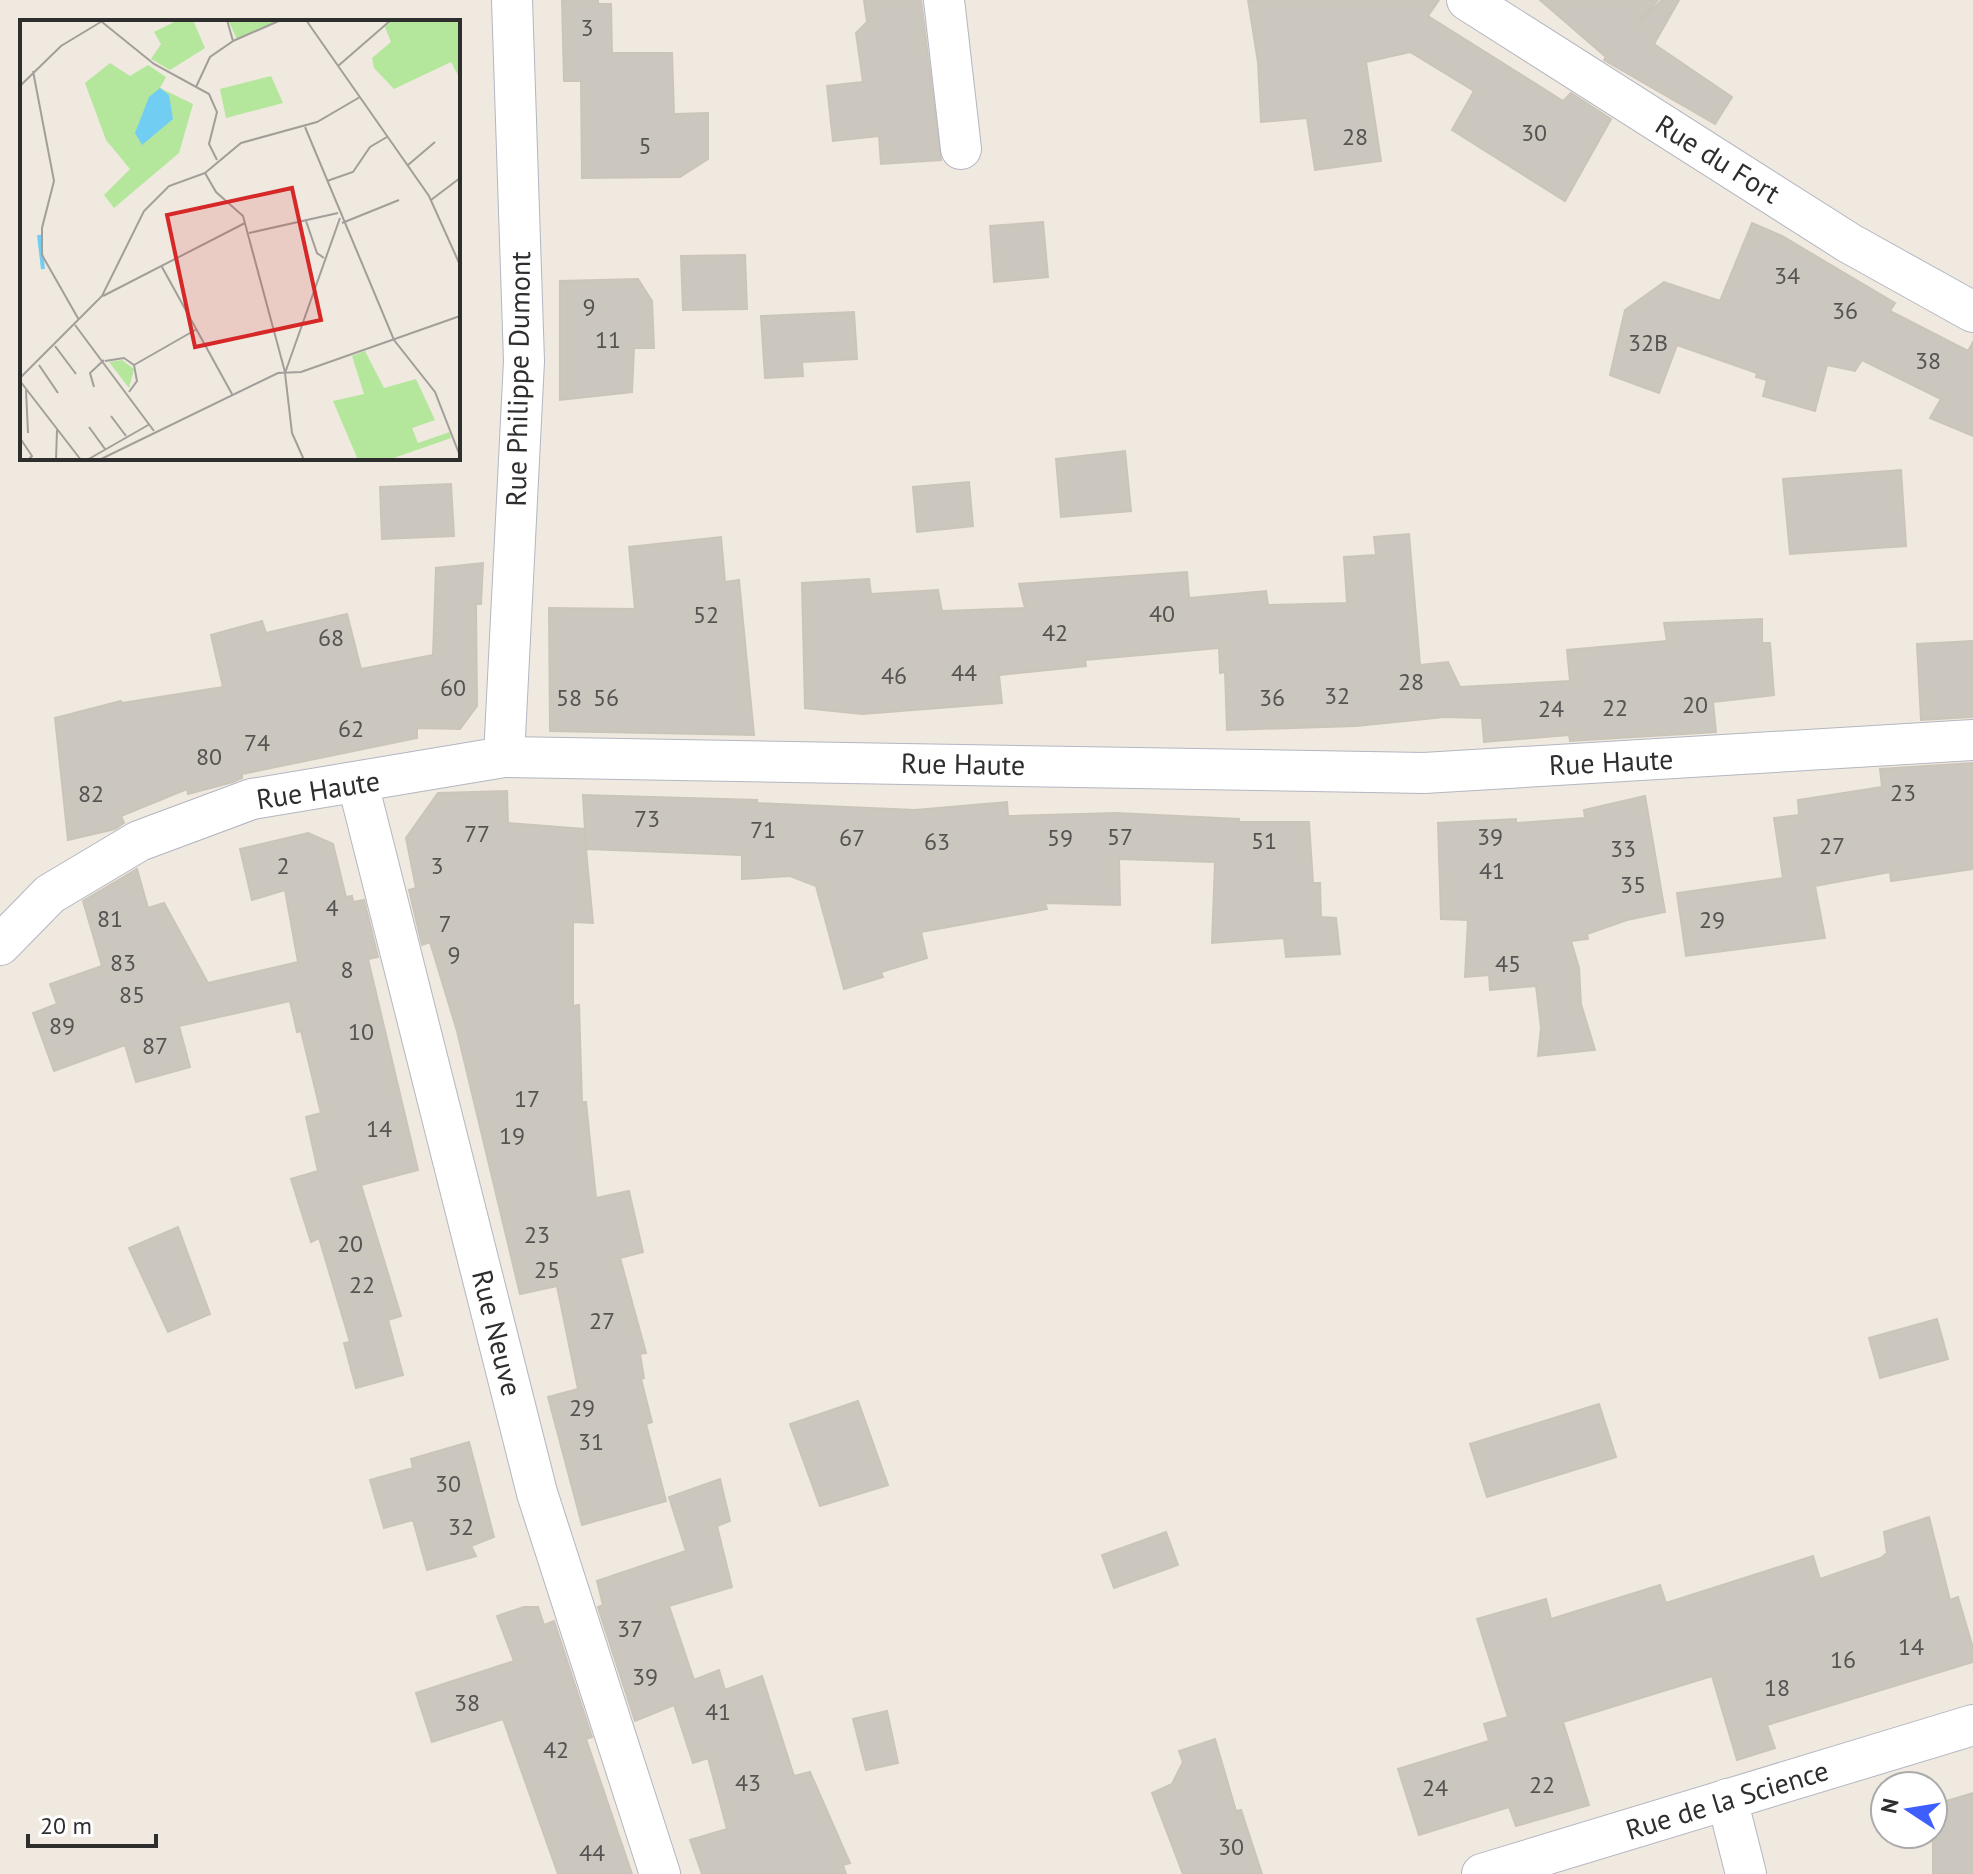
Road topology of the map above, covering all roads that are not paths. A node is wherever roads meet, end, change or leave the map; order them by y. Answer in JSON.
{"nodes":[{"id":1,"x":512,"y":0,"type":"edge"},
{"id":2,"x":944,"y":0,"type":"edge"},
{"id":3,"x":1467,"y":0,"type":"edge"},
{"id":4,"x":961,"y":149,"type":"dead end"},
{"id":5,"x":1973,"y":312,"type":"edge"},
{"id":6,"x":1973,"y":740,"type":"edge"},
{"id":7,"x":504,"y":757,"type":"junction"},
{"id":8,"x":358,"y":784,"type":"junction"},
{"id":9,"x":0,"y":945,"type":"edge"},
{"id":10,"x":1973,"y":1725,"type":"edge"},
{"id":11,"x":1727,"y":1799,"type":"junction"},
{"id":12,"x":660,"y":1874,"type":"edge"},
{"id":13,"x":1482,"y":1874,"type":"edge"},
{"id":14,"x":1746,"y":1874,"type":"edge"}],
"edges":[{"from":1,"to":7,"type":"street","name":"Rue Philippe Dumont"},
{"from":2,"to":4,"type":"street"},
{"from":3,"to":5,"type":"street","name":"Rue du Fort"},
{"from":6,"to":7,"type":"street","name":"Rue Haute"},
{"from":7,"to":8,"type":"street","name":"Rue Haute"},
{"from":8,"to":9,"type":"street","name":"Rue Haute"},
{"from":8,"to":12,"type":"street","name":"Rue Neuve"},
{"from":10,"to":11,"type":"street","name":"Rue de la Science"},
{"from":11,"to":13,"type":"street","name":"Rue de la Science"},
{"from":11,"to":14,"type":"street"}]}
